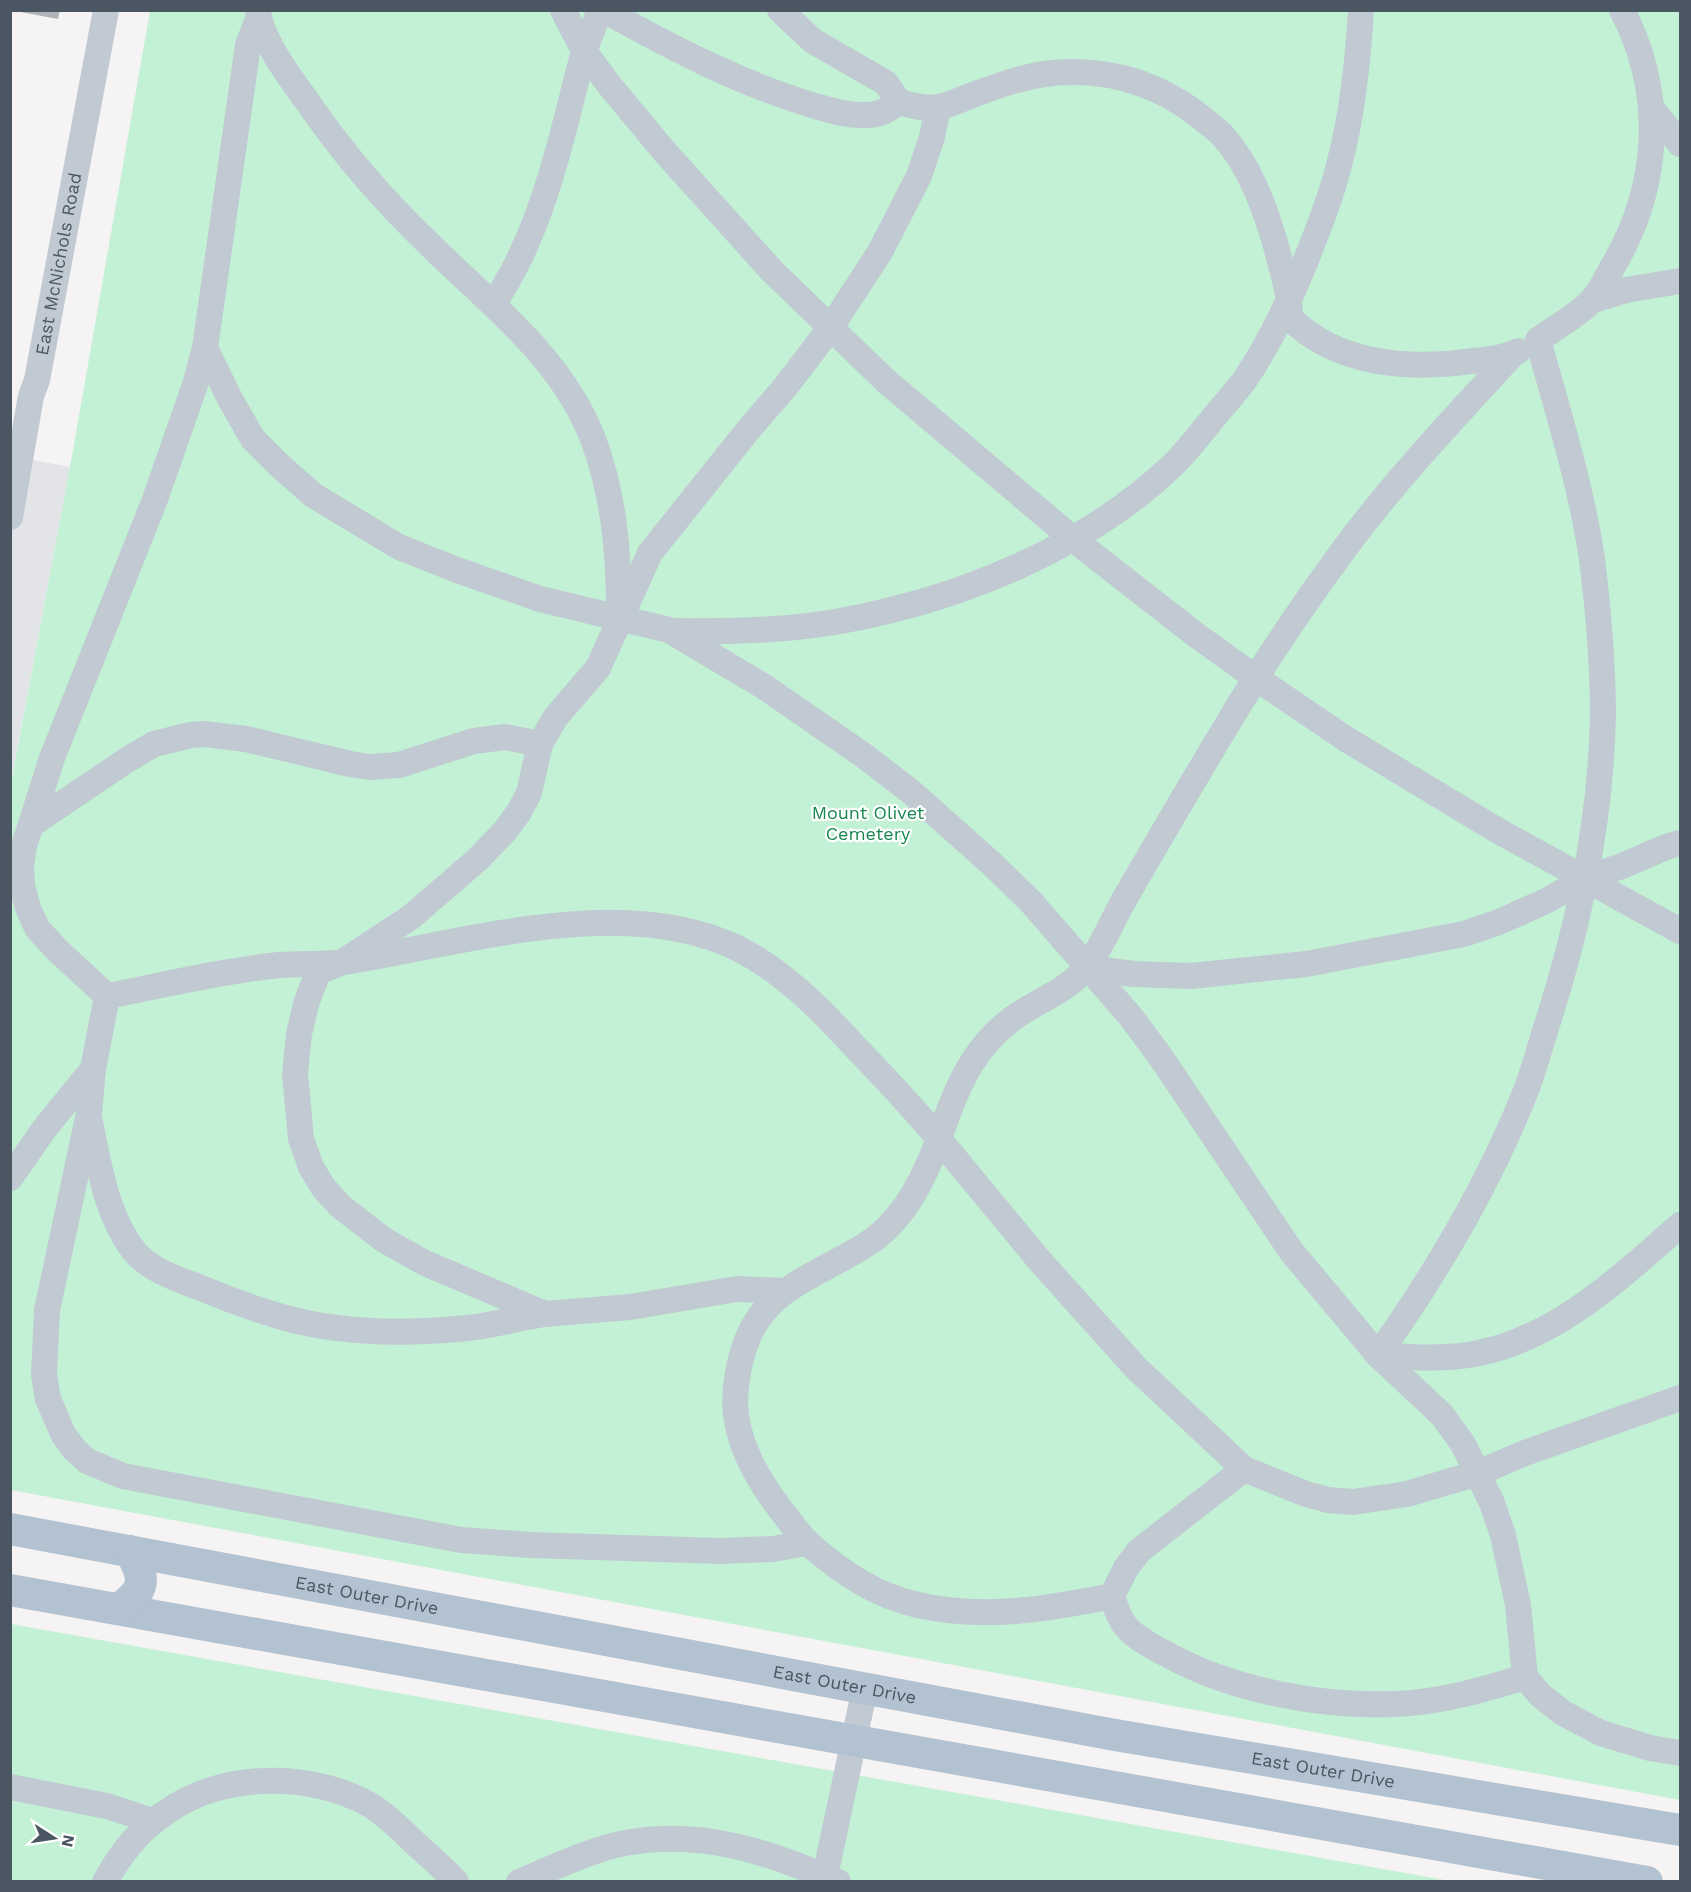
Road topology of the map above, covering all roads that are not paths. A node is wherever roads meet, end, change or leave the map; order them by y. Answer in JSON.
{"nodes":[{"id":1,"x":106,"y":10,"type":"edge"},
{"id":2,"x":563,"y":10,"type":"edge"},
{"id":3,"x":602,"y":10,"type":"edge"},
{"id":4,"x":780,"y":10,"type":"edge"},
{"id":5,"x":1361,"y":10,"type":"edge"},
{"id":6,"x":1622,"y":10,"type":"edge"},
{"id":7,"x":258,"y":15,"type":"edge"},
{"id":8,"x":584,"y":51,"type":"junction"},
{"id":9,"x":899,"y":102,"type":"junction"},
{"id":10,"x":938,"y":107,"type":"junction"},
{"id":11,"x":1651,"y":107,"type":"junction"},
{"id":12,"x":1680,"y":144,"type":"edge"},
{"id":13,"x":1680,"y":280,"type":"edge"},
{"id":14,"x":1290,"y":299,"type":"junction"},
{"id":15,"x":1593,"y":300,"type":"junction"},
{"id":16,"x":494,"y":305,"type":"junction"},
{"id":17,"x":831,"y":327,"type":"junction"},
{"id":18,"x":1538,"y":340,"type":"junction"},
{"id":19,"x":205,"y":348,"type":"junction"},
{"id":20,"x":1514,"y":353,"type":"junction"},
{"id":21,"x":17,"y":396,"type":"edge"},
{"id":22,"x":10,"y":517,"type":"edge"},
{"id":23,"x":1073,"y":539,"type":"junction"},
{"id":24,"x":619,"y":619,"type":"junction"},
{"id":25,"x":669,"y":630,"type":"junction"},
{"id":26,"x":1256,"y":678,"type":"junction"},
{"id":27,"x":540,"y":744,"type":"junction"},
{"id":28,"x":32,"y":824,"type":"junction"},
{"id":29,"x":1680,"y":843,"type":"edge"},
{"id":30,"x":1585,"y":879,"type":"junction"},
{"id":31,"x":1680,"y":931,"type":"edge"},
{"id":32,"x":341,"y":963,"type":"junction"},
{"id":33,"x":1087,"y":968,"type":"junction"},
{"id":34,"x":107,"y":996,"type":"junction"},
{"id":35,"x":93,"y":1068,"type":"junction"},
{"id":36,"x":89,"y":1113,"type":"junction"},
{"id":37,"x":939,"y":1139,"type":"junction"},
{"id":38,"x":10,"y":1178,"type":"edge"},
{"id":39,"x":1680,"y":1225,"type":"edge"},
{"id":40,"x":784,"y":1291,"type":"junction"},
{"id":41,"x":545,"y":1314,"type":"junction"},
{"id":42,"x":1378,"y":1355,"type":"junction"},
{"id":43,"x":1680,"y":1398,"type":"edge"},
{"id":44,"x":1244,"y":1469,"type":"junction"},
{"id":45,"x":1478,"y":1473,"type":"junction"},
{"id":46,"x":10,"y":1529,"type":"edge"},
{"id":47,"x":807,"y":1543,"type":"junction"},
{"id":48,"x":130,"y":1551,"type":"junction"},
{"id":49,"x":10,"y":1590,"type":"edge"},
{"id":50,"x":1112,"y":1596,"type":"junction"},
{"id":51,"x":118,"y":1609,"type":"junction"},
{"id":52,"x":1526,"y":1677,"type":"junction"},
{"id":53,"x":865,"y":1688,"type":"junction"},
{"id":54,"x":855,"y":1740,"type":"junction"},
{"id":55,"x":1680,"y":1753,"type":"edge"},
{"id":56,"x":10,"y":1787,"type":"edge"},
{"id":57,"x":153,"y":1821,"type":"junction"},
{"id":58,"x":1680,"y":1830,"type":"edge"},
{"id":59,"x":776,"y":1870,"type":"edge"},
{"id":60,"x":832,"y":1879,"type":"edge"},
{"id":61,"x":105,"y":1881,"type":"edge"},
{"id":62,"x":456,"y":1881,"type":"edge"},
{"id":63,"x":519,"y":1881,"type":"edge"},
{"id":64,"x":1647,"y":1881,"type":"edge"}],
"edges":[{"from":1,"to":21,"type":"street","name":"East McNichols Road"},
{"from":2,"to":8,"type":"street"},
{"from":3,"to":8,"type":"street"},
{"from":3,"to":9,"type":"street"},
{"from":4,"to":9,"type":"street"},
{"from":5,"to":14,"type":"street"},
{"from":6,"to":11,"type":"street"},
{"from":7,"to":16,"type":"street"},
{"from":7,"to":19,"type":"street"},
{"from":8,"to":16,"type":"street"},
{"from":8,"to":17,"type":"street"},
{"from":9,"to":10,"type":"street"},
{"from":10,"to":14,"type":"street"},
{"from":10,"to":17,"type":"street"},
{"from":11,"to":12,"type":"street"},
{"from":11,"to":15,"type":"street"},
{"from":13,"to":15,"type":"street"},
{"from":14,"to":20,"type":"street"},
{"from":14,"to":23,"type":"street"},
{"from":15,"to":18,"type":"street"},
{"from":16,"to":24,"type":"street"},
{"from":17,"to":23,"type":"street"},
{"from":17,"to":24,"type":"street"},
{"from":18,"to":20,"type":"street"},
{"from":18,"to":30,"type":"street"},
{"from":19,"to":24,"type":"street"},
{"from":19,"to":28,"type":"street"},
{"from":20,"to":26,"type":"street"},
{"from":21,"to":22,"type":"street","name":"East McNichols Road"},
{"from":23,"to":25,"type":"street"},
{"from":23,"to":26,"type":"street"},
{"from":24,"to":25,"type":"street"},
{"from":24,"to":27,"type":"street"},
{"from":25,"to":33,"type":"street"},
{"from":26,"to":30,"type":"street"},
{"from":26,"to":33,"type":"street"},
{"from":27,"to":28,"type":"street"},
{"from":27,"to":32,"type":"street"},
{"from":28,"to":34,"type":"street"},
{"from":29,"to":30,"type":"street"},
{"from":30,"to":31,"type":"street"},
{"from":30,"to":33,"type":"street"},
{"from":30,"to":42,"type":"street"},
{"from":32,"to":34,"type":"street"},
{"from":32,"to":37,"type":"street"},
{"from":32,"to":41,"type":"street"},
{"from":33,"to":37,"type":"street"},
{"from":33,"to":42,"type":"street"},
{"from":34,"to":35,"type":"street"},
{"from":35,"to":36,"type":"street"},
{"from":35,"to":38,"type":"street"},
{"from":36,"to":41,"type":"street"},
{"from":36,"to":47,"type":"street"},
{"from":37,"to":40,"type":"street"},
{"from":37,"to":44,"type":"street"},
{"from":39,"to":42,"type":"street"},
{"from":40,"to":41,"type":"street"},
{"from":40,"to":47,"type":"street"},
{"from":42,"to":45,"type":"street"},
{"from":43,"to":45,"type":"street"},
{"from":44,"to":45,"type":"street"},
{"from":44,"to":50,"type":"street"},
{"from":45,"to":52,"type":"street"},
{"from":46,"to":48,"type":"main road","name":"East Outer Drive"},
{"from":47,"to":50,"type":"street"},
{"from":48,"to":51,"type":"main road"},
{"from":48,"to":53,"type":"main road","name":"East Outer Drive"},
{"from":49,"to":51,"type":"main road"},
{"from":50,"to":52,"type":"street"},
{"from":51,"to":54,"type":"main road"},
{"from":52,"to":55,"type":"street"},
{"from":53,"to":54,"type":"street"},
{"from":53,"to":58,"type":"main road","name":"East Outer Drive"},
{"from":54,"to":60,"type":"street"},
{"from":54,"to":64,"type":"main road"},
{"from":56,"to":57,"type":"street"},
{"from":57,"to":61,"type":"street"},
{"from":57,"to":62,"type":"street"},
{"from":59,"to":60,"type":"street"},
{"from":59,"to":63,"type":"street"}]}
